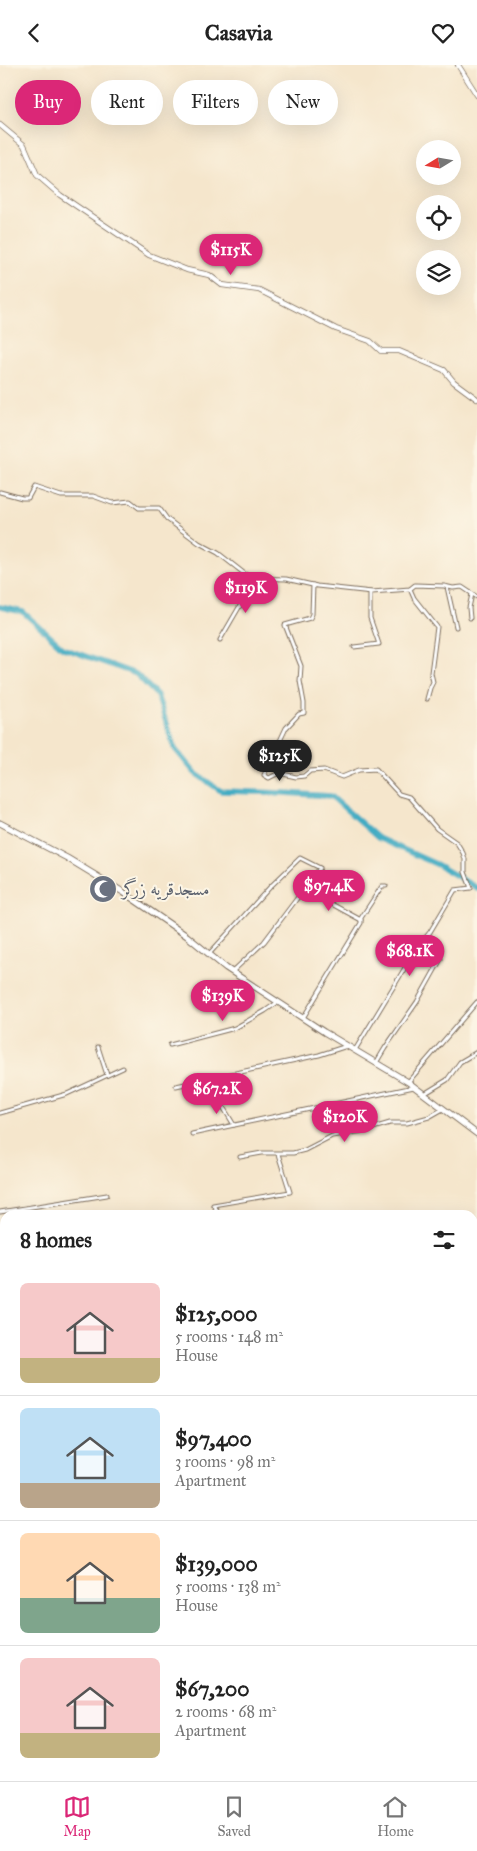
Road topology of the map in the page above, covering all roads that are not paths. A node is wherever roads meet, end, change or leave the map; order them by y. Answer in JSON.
{"nodes":[{"id":1,"x":458,"y":65,"type":"edge"},
{"id":2,"x":477,"y":95,"type":"edge"},
{"id":3,"x":0,"y":125,"type":"edge"},
{"id":4,"x":477,"y":399,"type":"edge"},
{"id":5,"x":0,"y":492,"type":"edge"},
{"id":6,"x":250,"y":578,"type":"junction"},
{"id":7,"x":313,"y":585,"type":"junction"},
{"id":8,"x":447,"y":587,"type":"junction"},
{"id":9,"x":410,"y":589,"type":"junction"},
{"id":10,"x":370,"y":592,"type":"junction"},
{"id":11,"x":472,"y":594,"type":"junction"},
{"id":12,"x":477,"y":597,"type":"edge"},
{"id":13,"x":470,"y":618,"type":"dead end"},
{"id":14,"x":456,"y":627,"type":"dead end"},
{"id":15,"x":220,"y":640,"type":"dead end"},
{"id":16,"x":354,"y":647,"type":"dead end"},
{"id":17,"x":427,"y":699,"type":"dead end"},
{"id":18,"x":0,"y":823,"type":"edge"},
{"id":19,"x":386,"y":886,"type":"dead end"},
{"id":20,"x":304,"y":889,"type":"junction"},
{"id":21,"x":362,"y":920,"type":"junction"},
{"id":22,"x":209,"y":954,"type":"junction"},
{"id":23,"x":441,"y":959,"type":"dead end"},
{"id":24,"x":232,"y":972,"type":"junction"},
{"id":25,"x":278,"y":1002,"type":"junction"},
{"id":26,"x":477,"y":1002,"type":"edge"},
{"id":27,"x":303,"y":1018,"type":"junction"},
{"id":28,"x":170,"y":1045,"type":"dead end"},
{"id":29,"x":348,"y":1045,"type":"junction"},
{"id":30,"x":98,"y":1047,"type":"dead end"},
{"id":31,"x":355,"y":1050,"type":"junction"},
{"id":32,"x":477,"y":1052,"type":"edge"},
{"id":33,"x":376,"y":1063,"type":"junction"},
{"id":34,"x":123,"y":1068,"type":"dead end"},
{"id":35,"x":106,"y":1075,"type":"junction"},
{"id":36,"x":408,"y":1082,"type":"junction"},
{"id":37,"x":176,"y":1086,"type":"dead end"},
{"id":38,"x":414,"y":1087,"type":"junction"},
{"id":39,"x":424,"y":1094,"type":"junction"},
{"id":40,"x":217,"y":1097,"type":"dead end"},
{"id":41,"x":444,"y":1109,"type":"junction"},
{"id":42,"x":0,"y":1113,"type":"edge"},
{"id":43,"x":234,"y":1125,"type":"junction"},
{"id":44,"x":192,"y":1134,"type":"dead end"},
{"id":45,"x":477,"y":1134,"type":"edge"},
{"id":46,"x":278,"y":1154,"type":"junction"},
{"id":47,"x":240,"y":1157,"type":"dead end"},
{"id":48,"x":107,"y":1195,"type":"dead end"},
{"id":49,"x":13,"y":1210,"type":"edge"},
{"id":50,"x":217,"y":1210,"type":"edge"}],
"edges":[{"from":1,"to":2,"type":"street"},
{"from":3,"to":4,"type":"street"},
{"from":5,"to":6,"type":"street"},
{"from":6,"to":7,"type":"street"},
{"from":6,"to":15,"type":"street"},
{"from":7,"to":10,"type":"street"},
{"from":7,"to":31,"type":"street"},
{"from":8,"to":9,"type":"street"},
{"from":8,"to":11,"type":"street"},
{"from":8,"to":14,"type":"street"},
{"from":9,"to":10,"type":"street"},
{"from":9,"to":17,"type":"street"},
{"from":10,"to":16,"type":"street"},
{"from":11,"to":12,"type":"street"},
{"from":11,"to":13,"type":"street"},
{"from":18,"to":22,"type":"highway"},
{"from":19,"to":21,"type":"street"},
{"from":20,"to":21,"type":"street"},
{"from":20,"to":22,"type":"street"},
{"from":20,"to":24,"type":"street"},
{"from":21,"to":27,"type":"street"},
{"from":22,"to":24,"type":"highway"},
{"from":23,"to":33,"type":"street"},
{"from":24,"to":25,"type":"highway"},
{"from":25,"to":27,"type":"highway"},
{"from":25,"to":28,"type":"street"},
{"from":26,"to":36,"type":"street"},
{"from":27,"to":29,"type":"highway"},
{"from":29,"to":31,"type":"highway"},
{"from":29,"to":37,"type":"street"},
{"from":30,"to":35,"type":"street"},
{"from":31,"to":33,"type":"highway"},
{"from":32,"to":39,"type":"street"},
{"from":33,"to":36,"type":"highway"},
{"from":34,"to":35,"type":"street"},
{"from":35,"to":42,"type":"street"},
{"from":36,"to":38,"type":"highway"},
{"from":38,"to":39,"type":"highway"},
{"from":38,"to":43,"type":"street"},
{"from":39,"to":41,"type":"highway"},
{"from":40,"to":43,"type":"street"},
{"from":41,"to":45,"type":"highway"},
{"from":41,"to":46,"type":"street"},
{"from":43,"to":44,"type":"street"},
{"from":46,"to":47,"type":"street"},
{"from":46,"to":50,"type":"street"},
{"from":48,"to":49,"type":"street"}]}
